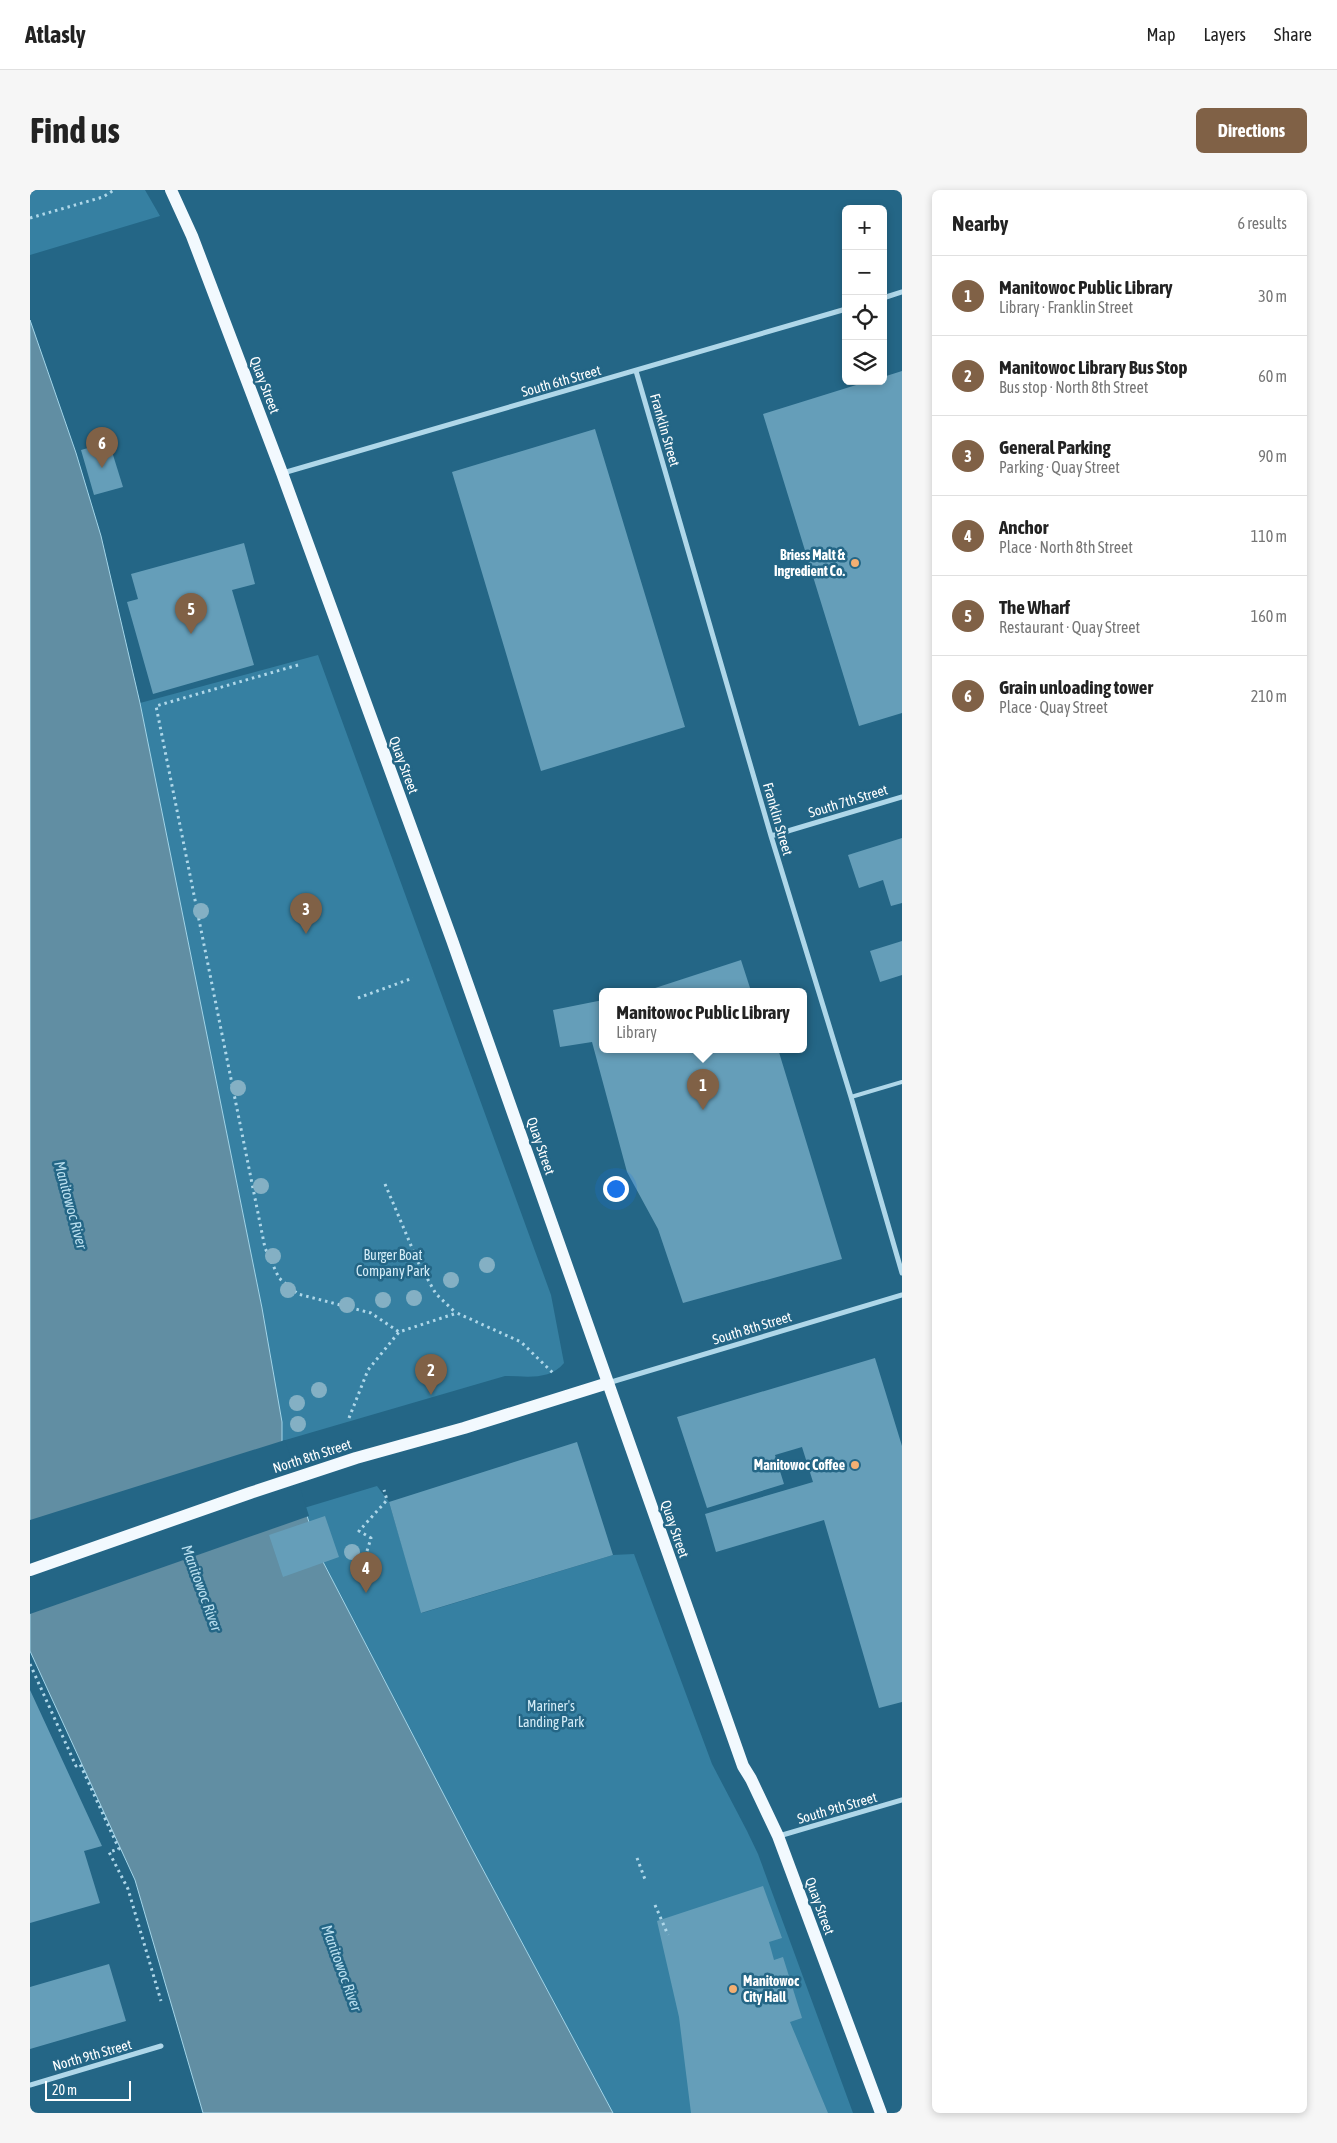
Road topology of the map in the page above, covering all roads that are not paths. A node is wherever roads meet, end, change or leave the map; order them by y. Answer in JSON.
{"nodes":[{"id":1,"x":171,"y":190,"type":"edge"},
{"id":2,"x":902,"y":292,"type":"edge"},
{"id":3,"x":887,"y":297,"type":"edge"},
{"id":4,"x":842,"y":310,"type":"edge"},
{"id":5,"x":636,"y":371,"type":"junction"},
{"id":6,"x":282,"y":473,"type":"junction"},
{"id":7,"x":902,"y":796,"type":"edge"},
{"id":8,"x":771,"y":836,"type":"junction"},
{"id":9,"x":902,"y":1082,"type":"edge"},
{"id":10,"x":851,"y":1097,"type":"junction"},
{"id":11,"x":902,"y":1273,"type":"edge"},
{"id":12,"x":902,"y":1295,"type":"edge"},
{"id":13,"x":608,"y":1383,"type":"junction"},
{"id":14,"x":30,"y":1570,"type":"edge"},
{"id":15,"x":902,"y":1800,"type":"edge"},
{"id":16,"x":778,"y":1836,"type":"junction"},
{"id":17,"x":161,"y":2046,"type":"dead end"},
{"id":18,"x":30,"y":2085,"type":"edge"},
{"id":19,"x":880,"y":2113,"type":"edge"}],
"edges":[{"from":1,"to":6,"type":"main road","name":"Quay Street"},
{"from":2,"to":3,"type":"street"},
{"from":4,"to":5,"type":"street","name":"South 6th Street"},
{"from":5,"to":6,"type":"street","name":"South 6th Street"},
{"from":5,"to":8,"type":"street","name":"Franklin Street"},
{"from":6,"to":13,"type":"main road","name":"Quay Street"},
{"from":7,"to":8,"type":"street","name":"South 7th Street"},
{"from":8,"to":10,"type":"street","name":"Franklin Street"},
{"from":9,"to":10,"type":"lane"},
{"from":10,"to":11,"type":"street","name":"Franklin Street"},
{"from":12,"to":13,"type":"street","name":"South 8th Street"},
{"from":13,"to":14,"type":"main road","name":"North 8th Street"},
{"from":13,"to":16,"type":"main road","name":"Quay Street"},
{"from":15,"to":16,"type":"street","name":"South 9th Street"},
{"from":16,"to":19,"type":"main road","name":"Quay Street"},
{"from":17,"to":18,"type":"street","name":"North 9th Street"}]}
